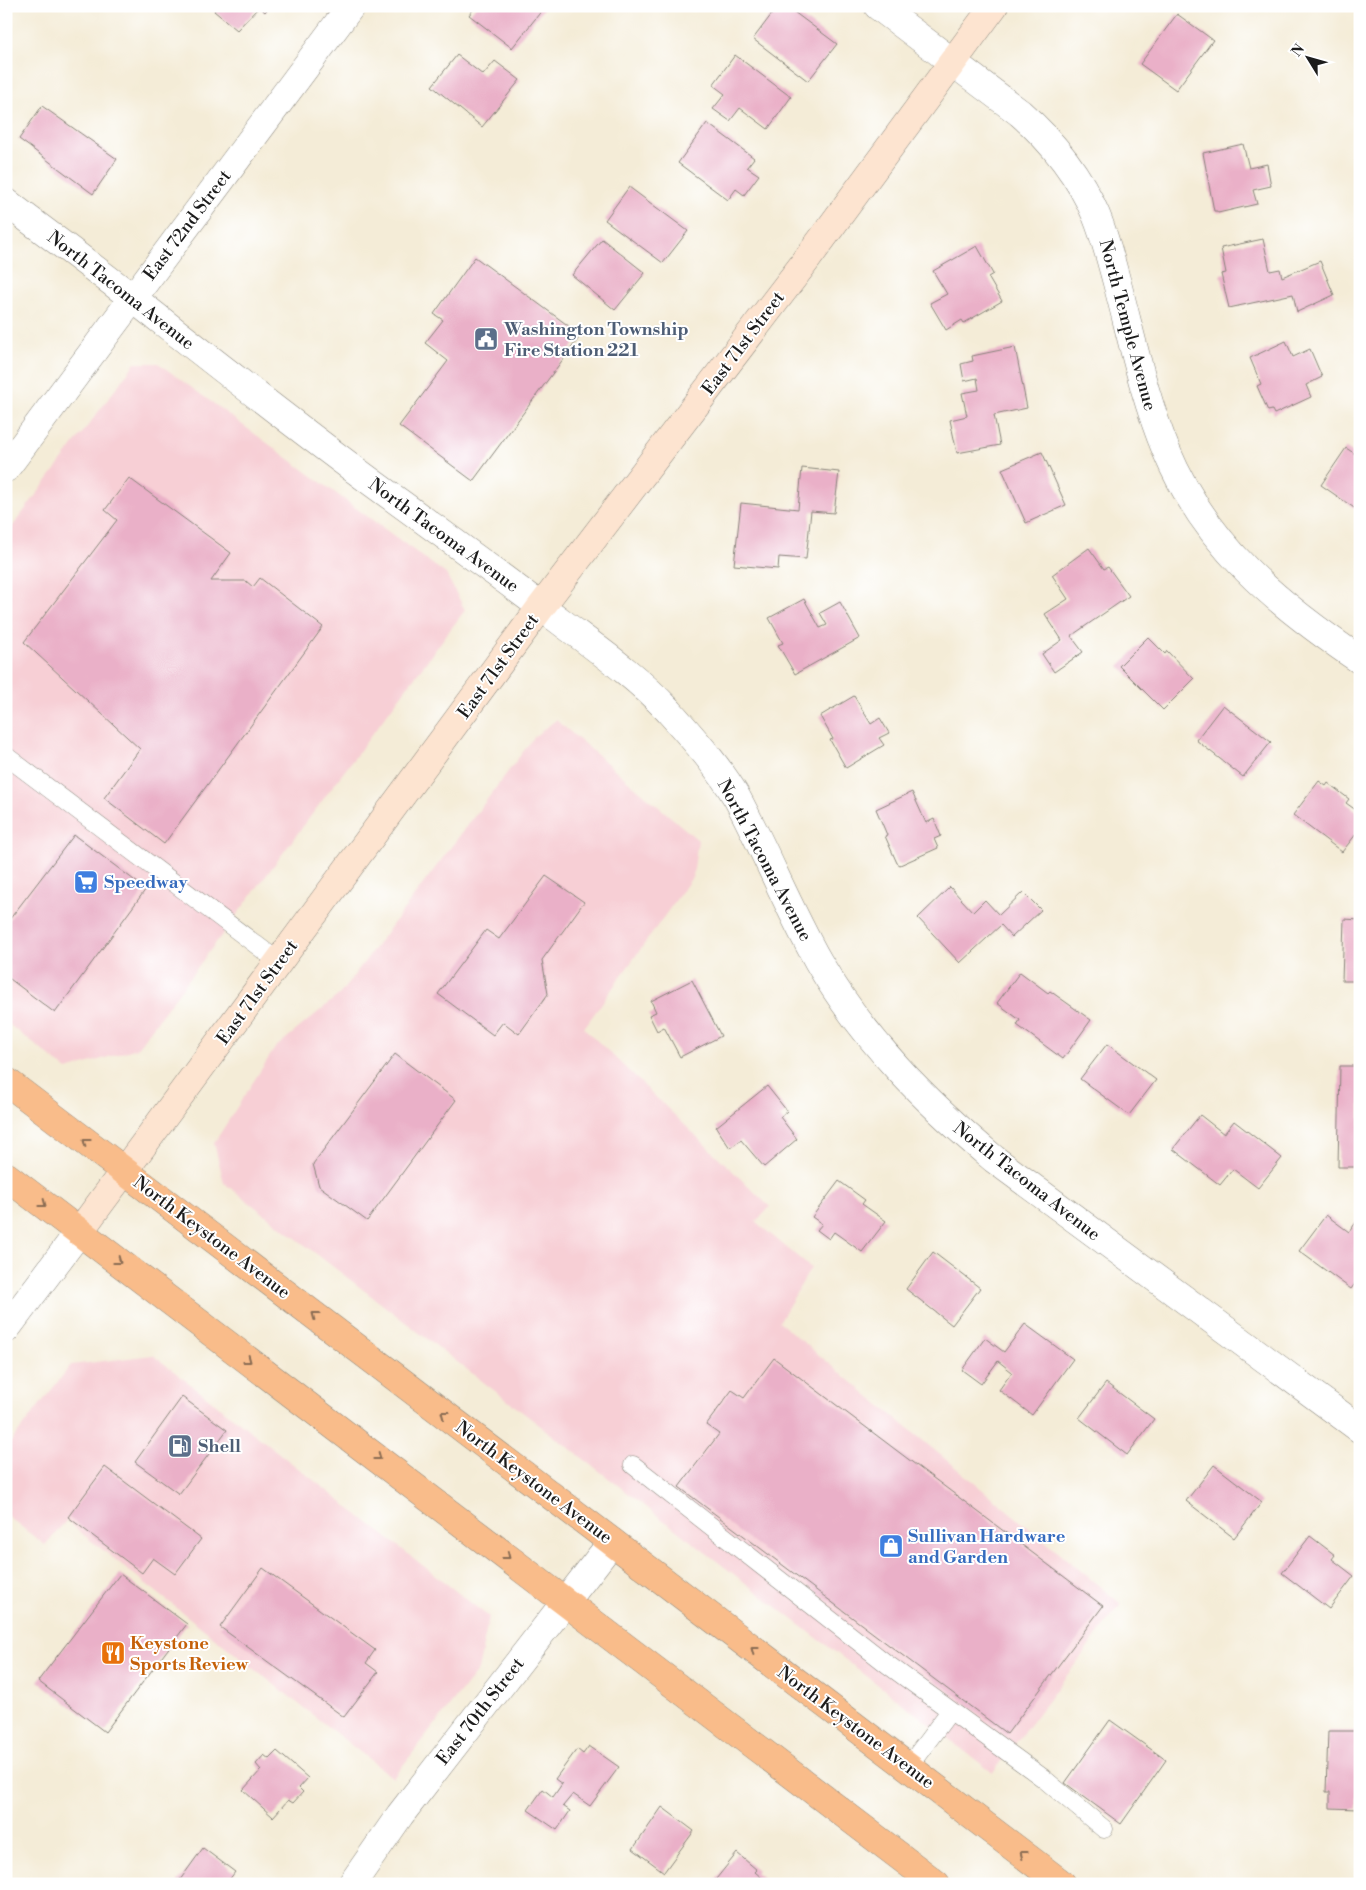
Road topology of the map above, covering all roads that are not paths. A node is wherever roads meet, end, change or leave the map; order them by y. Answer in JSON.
{"nodes":[{"id":1,"x":351,"y":6,"type":"edge"},
{"id":2,"x":878,"y":6,"type":"edge"},
{"id":3,"x":994,"y":6,"type":"edge"},
{"id":4,"x":952,"y":62,"type":"junction"},
{"id":5,"x":6,"y":202,"type":"edge"},
{"id":6,"x":132,"y":298,"type":"junction"},
{"id":7,"x":6,"y":468,"type":"edge"},
{"id":8,"x":541,"y":607,"type":"junction"},
{"id":9,"x":1360,"y":660,"type":"edge"},
{"id":10,"x":6,"y":756,"type":"edge"},
{"id":11,"x":279,"y":962,"type":"junction"},
{"id":12,"x":6,"y":1081,"type":"edge"},
{"id":13,"x":125,"y":1171,"type":"junction"},
{"id":14,"x":6,"y":1176,"type":"edge"},
{"id":15,"x":79,"y":1232,"type":"junction"},
{"id":16,"x":6,"y":1329,"type":"edge"},
{"id":17,"x":1360,"y":1429,"type":"edge"},
{"id":18,"x":634,"y":1465,"type":"dead end"},
{"id":19,"x":612,"y":1542,"type":"junction"},
{"id":20,"x":566,"y":1602,"type":"junction"},
{"id":21,"x":950,"y":1711,"type":"junction"},
{"id":22,"x":908,"y":1767,"type":"junction"},
{"id":23,"x":1104,"y":1829,"type":"dead end"},
{"id":24,"x":352,"y":1884,"type":"edge"},
{"id":25,"x":936,"y":1884,"type":"edge"},
{"id":26,"x":1062,"y":1884,"type":"edge"}],
"edges":[{"from":1,"to":6,"type":"street","name":"East 72nd Street"},
{"from":2,"to":4,"type":"street","name":"North Temple Avenue"},
{"from":3,"to":4,"type":"main road","name":"East 71st Street"},
{"from":4,"to":8,"type":"main road","name":"East 71st Street"},
{"from":4,"to":9,"type":"street","name":"North Temple Avenue"},
{"from":5,"to":6,"type":"street","name":"North Tacoma Avenue"},
{"from":6,"to":7,"type":"street","name":"East 72nd Street"},
{"from":6,"to":8,"type":"street","name":"North Tacoma Avenue"},
{"from":8,"to":11,"type":"main road","name":"East 71st Street"},
{"from":8,"to":17,"type":"street","name":"North Tacoma Avenue"},
{"from":10,"to":11,"type":"lane"},
{"from":11,"to":13,"type":"main road","name":"East 71st Street"},
{"from":13,"to":12,"type":"main road","name":"North Keystone Avenue","one_way":true},
{"from":13,"to":15,"type":"main road","name":"East 71st Street"},
{"from":19,"to":13,"type":"main road","name":"North Keystone Avenue","one_way":true},
{"from":14,"to":15,"type":"main road","one_way":true},
{"from":15,"to":16,"type":"street","name":"East 71st Street"},
{"from":15,"to":20,"type":"main road","one_way":true},
{"from":18,"to":21,"type":"lane"},
{"from":19,"to":20,"type":"street","name":"East 70th Street"},
{"from":22,"to":19,"type":"main road","name":"North Keystone Avenue","one_way":true},
{"from":20,"to":24,"type":"street","name":"East 70th Street"},
{"from":20,"to":25,"type":"main road"},
{"from":21,"to":22,"type":"lane"},
{"from":21,"to":23,"type":"lane"},
{"from":26,"to":22,"type":"main road","name":"North Keystone Avenue","one_way":true}]}
